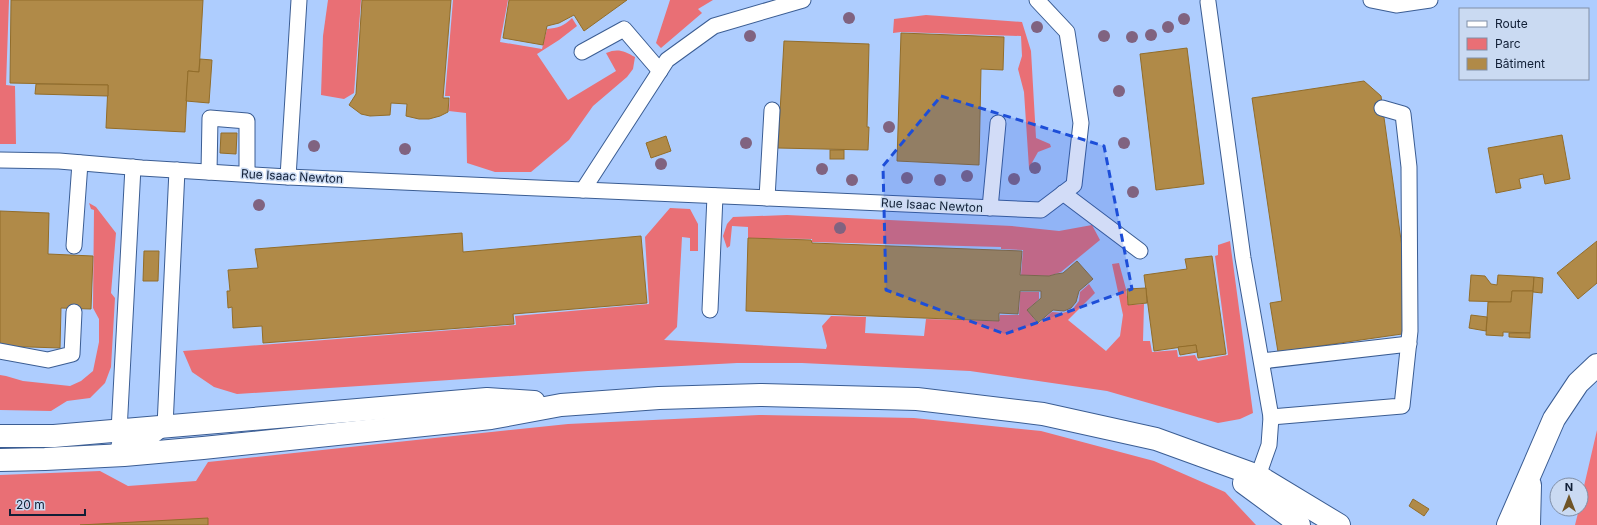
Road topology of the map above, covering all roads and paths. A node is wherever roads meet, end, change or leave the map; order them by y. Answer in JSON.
{"nodes":[{"id":1,"x":299,"y":0,"type":"edge"},
{"id":2,"x":1371,"y":0,"type":"edge"},
{"id":3,"x":1430,"y":0,"type":"edge"},
{"id":4,"x":794,"y":1,"type":"edge"},
{"id":5,"x":1041,"y":1,"type":"edge"},
{"id":6,"x":1208,"y":2,"type":"dead end"},
{"id":7,"x":582,"y":52,"type":"dead end"},
{"id":8,"x":660,"y":71,"type":"junction"},
{"id":9,"x":1382,"y":108,"type":"dead end"},
{"id":10,"x":772,"y":110,"type":"dead end"},
{"id":11,"x":998,"y":124,"type":"dead end"},
{"id":12,"x":0,"y":160,"type":"edge"},
{"id":13,"x":80,"y":163,"type":"junction"},
{"id":14,"x":133,"y":167,"type":"junction"},
{"id":15,"x":177,"y":170,"type":"junction"},
{"id":16,"x":209,"y":172,"type":"junction"},
{"id":17,"x":247,"y":174,"type":"junction"},
{"id":18,"x":288,"y":177,"type":"junction"},
{"id":19,"x":583,"y":190,"type":"junction"},
{"id":20,"x":1063,"y":194,"type":"junction"},
{"id":21,"x":715,"y":196,"type":"junction"},
{"id":22,"x":766,"y":198,"type":"junction"},
{"id":23,"x":990,"y":208,"type":"junction"},
{"id":24,"x":74,"y":246,"type":"dead end"},
{"id":25,"x":1140,"y":251,"type":"dead end"},
{"id":26,"x":710,"y":310,"type":"dead end"},
{"id":27,"x":74,"y":312,"type":"dead end"},
{"id":28,"x":1409,"y":344,"type":"junction"},
{"id":29,"x":0,"y":351,"type":"edge"},
{"id":30,"x":1262,"y":361,"type":"junction"},
{"id":31,"x":1597,"y":365,"type":"edge"},
{"id":32,"x":561,"y":405,"type":"junction"},
{"id":33,"x":1271,"y":417,"type":"junction"},
{"id":34,"x":165,"y":426,"type":"junction"},
{"id":35,"x":119,"y":431,"type":"junction"},
{"id":36,"x":0,"y":436,"type":"edge"},
{"id":37,"x":0,"y":449,"type":"edge"},
{"id":38,"x":1204,"y":457,"type":"junction"},
{"id":39,"x":0,"y":460,"type":"edge"},
{"id":40,"x":1530,"y":474,"type":"junction"},
{"id":41,"x":1258,"y":476,"type":"junction"},
{"id":42,"x":1299,"y":525,"type":"edge"},
{"id":43,"x":1339,"y":525,"type":"edge"},
{"id":44,"x":1508,"y":525,"type":"edge"},
{"id":45,"x":1529,"y":525,"type":"edge"}],
"edges":[{"from":1,"to":18,"type":"lane"},
{"from":2,"to":3,"type":"lane"},
{"from":4,"to":8,"type":"lane"},
{"from":5,"to":20,"type":"lane","name":"Rue Isaac Newton"},
{"from":6,"to":30,"type":"lane"},
{"from":7,"to":8,"type":"lane"},
{"from":8,"to":19,"type":"lane"},
{"from":9,"to":28,"type":"lane"},
{"from":10,"to":22,"type":"lane"},
{"from":11,"to":23,"type":"lane"},
{"from":12,"to":13,"type":"lane","name":"Rue Isaac Newton"},
{"from":13,"to":14,"type":"lane","name":"Rue Isaac Newton"},
{"from":13,"to":24,"type":"lane"},
{"from":14,"to":15,"type":"lane","name":"Rue Isaac Newton"},
{"from":14,"to":35,"type":"lane"},
{"from":15,"to":16,"type":"lane","name":"Rue Isaac Newton"},
{"from":15,"to":34,"type":"lane"},
{"from":16,"to":17,"type":"lane","name":"Rue Isaac Newton"},
{"from":16,"to":17,"type":"lane"},
{"from":17,"to":18,"type":"lane","name":"Rue Isaac Newton"},
{"from":18,"to":19,"type":"lane","name":"Rue Isaac Newton"},
{"from":19,"to":21,"type":"lane","name":"Rue Isaac Newton"},
{"from":20,"to":23,"type":"lane","name":"Rue Isaac Newton"},
{"from":20,"to":25,"type":"lane"},
{"from":21,"to":22,"type":"lane","name":"Rue Isaac Newton"},
{"from":21,"to":26,"type":"lane"},
{"from":22,"to":23,"type":"lane","name":"Rue Isaac Newton"},
{"from":27,"to":29,"type":"lane"},
{"from":28,"to":30,"type":"lane"},
{"from":28,"to":33,"type":"lane"},
{"from":30,"to":33,"type":"lane"},
{"from":31,"to":40,"type":"main road"},
{"from":32,"to":34,"type":"main road"},
{"from":32,"to":38,"type":"main road"},
{"from":32,"to":39,"type":"main road"},
{"from":33,"to":41,"type":"lane"},
{"from":34,"to":35,"type":"main road"},
{"from":34,"to":37,"type":"lane"},
{"from":35,"to":36,"type":"main road"},
{"from":38,"to":41,"type":"main road"},
{"from":38,"to":42,"type":"main road"},
{"from":40,"to":44,"type":"main road"},
{"from":40,"to":45,"type":"main road"},
{"from":41,"to":43,"type":"main road"}]}
